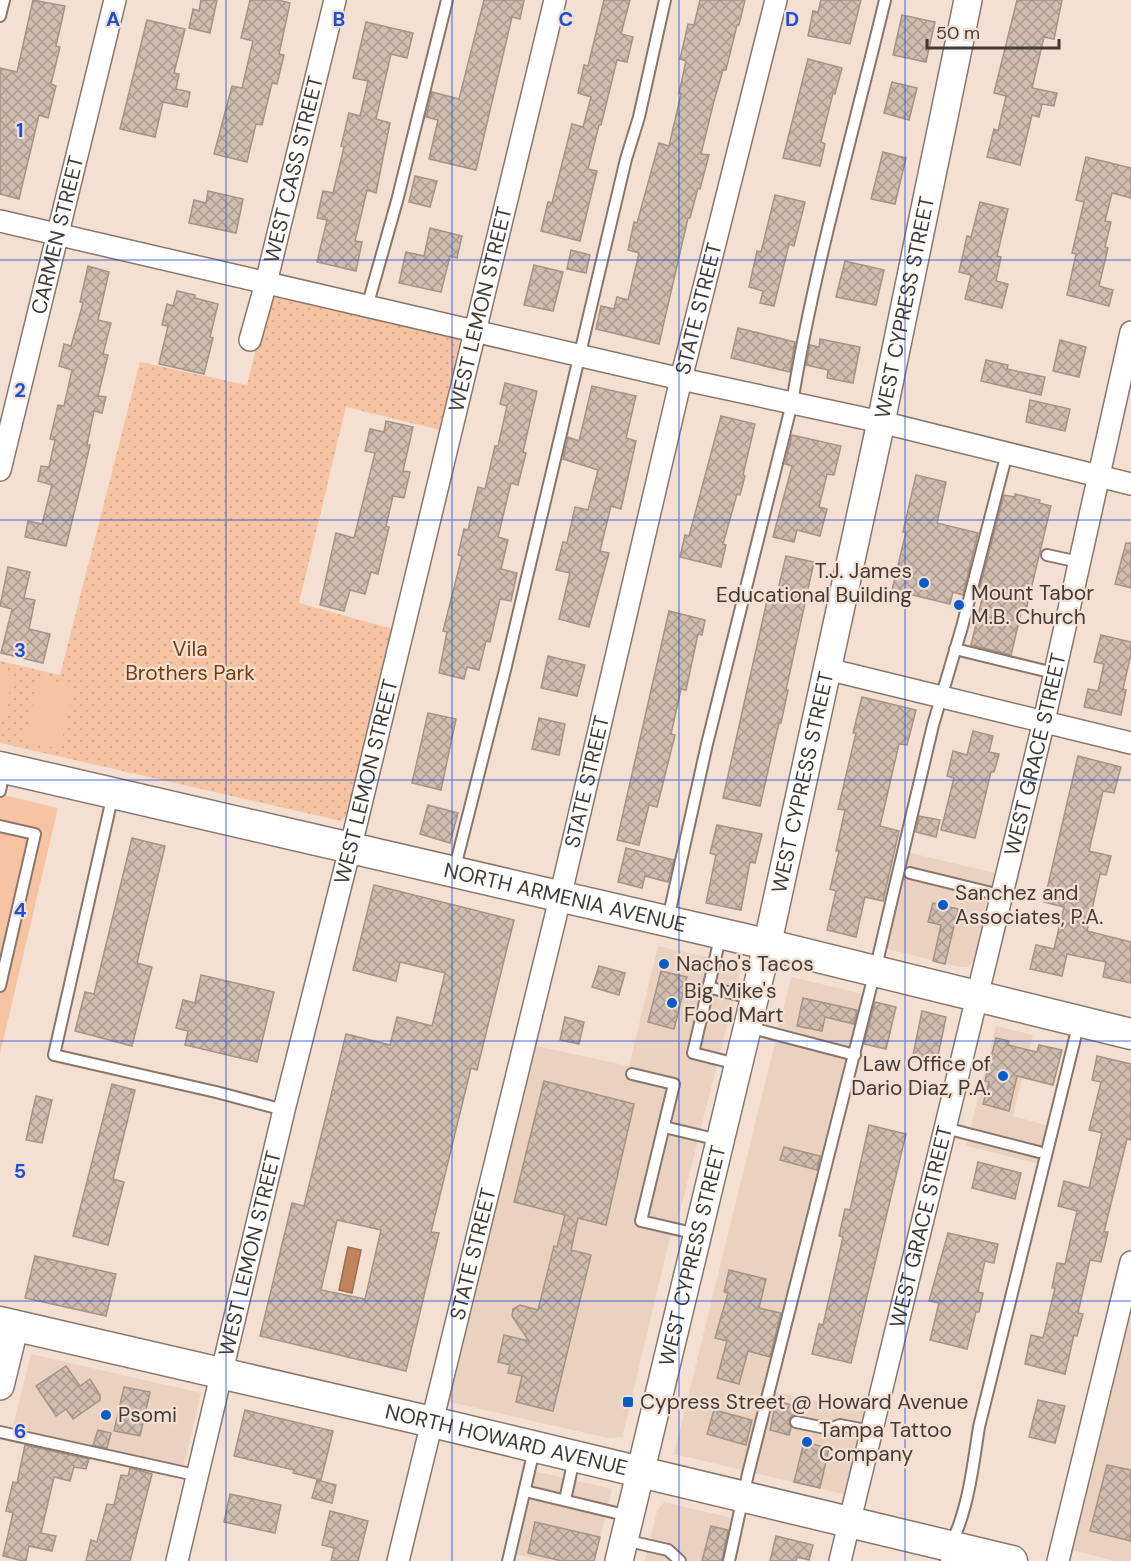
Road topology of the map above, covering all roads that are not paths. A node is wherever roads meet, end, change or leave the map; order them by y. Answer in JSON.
{"nodes":[{"id":1,"x":4,"y":0,"type":"edge"},
{"id":2,"x":115,"y":0,"type":"edge"},
{"id":3,"x":335,"y":0,"type":"edge"},
{"id":4,"x":447,"y":0,"type":"edge"},
{"id":5,"x":555,"y":0,"type":"edge"},
{"id":6,"x":665,"y":0,"type":"edge"},
{"id":7,"x":776,"y":0,"type":"edge"},
{"id":8,"x":885,"y":0,"type":"edge"},
{"id":9,"x":968,"y":0,"type":"edge"},
{"id":10,"x":0,"y":16,"type":"edge"},
{"id":11,"x":0,"y":221,"type":"edge"},
{"id":12,"x":58,"y":235,"type":"junction"},
{"id":13,"x":266,"y":283,"type":"junction"},
{"id":14,"x":367,"y":307,"type":"junction"},
{"id":15,"x":475,"y":332,"type":"junction"},
{"id":16,"x":1131,"y":332,"type":"edge"},
{"id":17,"x":250,"y":340,"type":"dead end"},
{"id":18,"x":580,"y":356,"type":"junction"},
{"id":19,"x":681,"y":379,"type":"junction"},
{"id":20,"x":792,"y":403,"type":"junction"},
{"id":21,"x":881,"y":422,"type":"junction"},
{"id":22,"x":1007,"y":453,"type":"junction"},
{"id":23,"x":0,"y":471,"type":"edge"},
{"id":24,"x":1100,"y":477,"type":"junction"},
{"id":25,"x":1131,"y":484,"type":"edge"},
{"id":26,"x":1047,"y":555,"type":"dead end"},
{"id":27,"x":1079,"y":562,"type":"junction"},
{"id":28,"x":954,"y":649,"type":"junction"},
{"id":29,"x":827,"y":669,"type":"junction"},
{"id":30,"x":1054,"y":673,"type":"junction"},
{"id":31,"x":942,"y":696,"type":"junction"},
{"id":32,"x":1044,"y":721,"type":"junction"},
{"id":33,"x":1131,"y":743,"type":"edge"},
{"id":34,"x":2,"y":776,"type":"edge"},
{"id":35,"x":113,"y":794,"type":"junction"},
{"id":36,"x":0,"y":826,"type":"edge"},
{"id":37,"x":350,"y":850,"type":"junction"},
{"id":38,"x":454,"y":873,"type":"junction"},
{"id":39,"x":910,"y":873,"type":"dead end"},
{"id":40,"x":1000,"y":895,"type":"junction"},
{"id":41,"x":560,"y":897,"type":"junction"},
{"id":42,"x":667,"y":922,"type":"junction"},
{"id":43,"x":721,"y":934,"type":"junction"},
{"id":44,"x":767,"y":946,"type":"junction"},
{"id":45,"x":875,"y":971,"type":"junction"},
{"id":46,"x":0,"y":986,"type":"edge"},
{"id":47,"x":708,"y":987,"type":"junction"},
{"id":48,"x":977,"y":997,"type":"junction"},
{"id":49,"x":755,"y":999,"type":"junction"},
{"id":50,"x":1080,"y":1022,"type":"junction"},
{"id":51,"x":748,"y":1027,"type":"junction"},
{"id":52,"x":1131,"y":1034,"type":"edge"},
{"id":53,"x":855,"y":1055,"type":"junction"},
{"id":54,"x":739,"y":1064,"type":"junction"},
{"id":55,"x":632,"y":1074,"type":"dead end"},
{"id":56,"x":284,"y":1110,"type":"junction"},
{"id":57,"x":664,"y":1127,"type":"junction"},
{"id":58,"x":945,"y":1128,"type":"junction"},
{"id":59,"x":720,"y":1141,"type":"junction"},
{"id":60,"x":1039,"y":1152,"type":"dead end"},
{"id":61,"x":698,"y":1234,"type":"junction"},
{"id":62,"x":1131,"y":1262,"type":"edge"},
{"id":63,"x":7,"y":1323,"type":"edge"},
{"id":64,"x":223,"y":1374,"type":"junction"},
{"id":65,"x":0,"y":1386,"type":"edge"},
{"id":66,"x":432,"y":1422,"type":"junction"},
{"id":67,"x":796,"y":1422,"type":"dead end"},
{"id":68,"x":871,"y":1431,"type":"junction"},
{"id":69,"x":0,"y":1432,"type":"edge"},
{"id":70,"x":535,"y":1447,"type":"junction"},
{"id":71,"x":575,"y":1456,"type":"junction"},
{"id":72,"x":640,"y":1471,"type":"junction"},
{"id":73,"x":186,"y":1473,"type":"dead end"},
{"id":74,"x":525,"y":1491,"type":"junction"},
{"id":75,"x":743,"y":1496,"type":"junction"},
{"id":76,"x":565,"y":1500,"type":"junction"},
{"id":77,"x":849,"y":1521,"type":"junction"},
{"id":78,"x":624,"y":1539,"type":"edge"},
{"id":79,"x":948,"y":1553,"type":"edge"},
{"id":80,"x":177,"y":1561,"type":"edge"},
{"id":81,"x":398,"y":1561,"type":"edge"},
{"id":82,"x":508,"y":1561,"type":"edge"},
{"id":83,"x":680,"y":1561,"type":"edge"},
{"id":84,"x":729,"y":1561,"type":"edge"},
{"id":85,"x":840,"y":1561,"type":"edge"},
{"id":86,"x":1012,"y":1561,"type":"edge"},
{"id":87,"x":1058,"y":1561,"type":"edge"}],
"edges":[{"from":1,"to":10,"type":"lane"},
{"from":2,"to":12,"type":"street","name":"CARMEN STREET"},
{"from":3,"to":13,"type":"street","name":"WEST CASS STREET"},
{"from":4,"to":14,"type":"lane"},
{"from":5,"to":15,"type":"street","name":"WEST LEMON STREET"},
{"from":6,"to":18,"type":"lane"},
{"from":7,"to":19,"type":"street","name":"STATE STREET"},
{"from":8,"to":20,"type":"lane"},
{"from":9,"to":21,"type":"street","name":"WEST CYPRESS STREET"},
{"from":11,"to":12,"type":"street"},
{"from":12,"to":13,"type":"street"},
{"from":12,"to":23,"type":"street","name":"CARMEN STREET"},
{"from":13,"to":14,"type":"street"},
{"from":13,"to":17,"type":"street","name":"WEST CASS STREET"},
{"from":14,"to":15,"type":"street"},
{"from":15,"to":18,"type":"street"},
{"from":15,"to":37,"type":"street","name":"WEST LEMON STREET"},
{"from":16,"to":24,"type":"street","name":"WEST GRACE STREET"},
{"from":18,"to":19,"type":"street"},
{"from":18,"to":38,"type":"lane"},
{"from":19,"to":20,"type":"street"},
{"from":19,"to":41,"type":"street","name":"STATE STREET"},
{"from":20,"to":21,"type":"street"},
{"from":20,"to":42,"type":"lane"},
{"from":21,"to":22,"type":"street"},
{"from":21,"to":29,"type":"street","name":"WEST CYPRESS STREET"},
{"from":22,"to":24,"type":"street"},
{"from":22,"to":28,"type":"lane"},
{"from":24,"to":25,"type":"street"},
{"from":24,"to":27,"type":"street","name":"WEST GRACE STREET"},
{"from":26,"to":27,"type":"lane"},
{"from":27,"to":30,"type":"street","name":"WEST GRACE STREET"},
{"from":28,"to":30,"type":"lane"},
{"from":28,"to":31,"type":"lane"},
{"from":29,"to":31,"type":"street"},
{"from":29,"to":44,"type":"street","name":"WEST CYPRESS STREET"},
{"from":30,"to":32,"type":"street","name":"WEST GRACE STREET"},
{"from":31,"to":32,"type":"street"},
{"from":31,"to":45,"type":"lane"},
{"from":32,"to":33,"type":"street"},
{"from":32,"to":40,"type":"street","name":"WEST GRACE STREET"},
{"from":34,"to":35,"type":"main road","name":"NORTH ARMENIA AVENUE"},
{"from":35,"to":37,"type":"main road","name":"NORTH ARMENIA AVENUE"},
{"from":35,"to":56,"type":"lane"},
{"from":36,"to":46,"type":"lane"},
{"from":37,"to":38,"type":"main road","name":"NORTH ARMENIA AVENUE"},
{"from":37,"to":56,"type":"street","name":"WEST LEMON STREET"},
{"from":38,"to":41,"type":"main road","name":"NORTH ARMENIA AVENUE"},
{"from":39,"to":40,"type":"lane"},
{"from":40,"to":48,"type":"street","name":"WEST GRACE STREET"},
{"from":41,"to":42,"type":"main road","name":"NORTH ARMENIA AVENUE"},
{"from":41,"to":66,"type":"street","name":"STATE STREET"},
{"from":42,"to":43,"type":"main road","name":"NORTH ARMENIA AVENUE"},
{"from":43,"to":44,"type":"main road","name":"NORTH ARMENIA AVENUE"},
{"from":43,"to":47,"type":"lane"},
{"from":44,"to":45,"type":"main road","name":"NORTH ARMENIA AVENUE"},
{"from":44,"to":49,"type":"street","name":"WEST CYPRESS STREET"},
{"from":45,"to":48,"type":"main road","name":"NORTH ARMENIA AVENUE"},
{"from":45,"to":53,"type":"lane"},
{"from":47,"to":49,"type":"lane"},
{"from":47,"to":54,"type":"lane"},
{"from":48,"to":50,"type":"main road","name":"NORTH ARMENIA AVENUE"},
{"from":48,"to":58,"type":"street","name":"WEST GRACE STREET"},
{"from":49,"to":51,"type":"street","name":"WEST CYPRESS STREET"},
{"from":50,"to":52,"type":"main road","name":"NORTH ARMENIA AVENUE"},
{"from":50,"to":79,"type":"lane"},
{"from":51,"to":53,"type":"lane"},
{"from":51,"to":54,"type":"street","name":"WEST CYPRESS STREET"},
{"from":53,"to":75,"type":"lane"},
{"from":54,"to":59,"type":"street","name":"WEST CYPRESS STREET"},
{"from":55,"to":57,"type":"lane"},
{"from":56,"to":64,"type":"street","name":"WEST LEMON STREET"},
{"from":57,"to":59,"type":"lane"},
{"from":57,"to":61,"type":"lane"},
{"from":58,"to":60,"type":"lane"},
{"from":58,"to":68,"type":"street","name":"WEST GRACE STREET"},
{"from":59,"to":61,"type":"street","name":"WEST CYPRESS STREET"},
{"from":61,"to":72,"type":"street","name":"WEST CYPRESS STREET"},
{"from":62,"to":87,"type":"street"},
{"from":63,"to":64,"type":"main road","name":"NORTH HOWARD AVENUE"},
{"from":63,"to":65,"type":"street"},
{"from":64,"to":66,"type":"main road","name":"NORTH HOWARD AVENUE"},
{"from":64,"to":80,"type":"street","name":"WEST LEMON STREET"},
{"from":66,"to":70,"type":"main road","name":"NORTH HOWARD AVENUE"},
{"from":66,"to":81,"type":"street","name":"STATE STREET"},
{"from":67,"to":68,"type":"lane"},
{"from":68,"to":77,"type":"street","name":"WEST GRACE STREET"},
{"from":69,"to":73,"type":"lane"},
{"from":70,"to":71,"type":"main road","name":"NORTH HOWARD AVENUE"},
{"from":70,"to":74,"type":"lane"},
{"from":71,"to":72,"type":"main road","name":"NORTH HOWARD AVENUE"},
{"from":71,"to":76,"type":"lane"},
{"from":72,"to":75,"type":"main road","name":"NORTH HOWARD AVENUE"},
{"from":72,"to":78,"type":"street","name":"WEST CYPRESS STREET"},
{"from":74,"to":76,"type":"lane"},
{"from":74,"to":82,"type":"lane"},
{"from":75,"to":77,"type":"main road","name":"NORTH HOWARD AVENUE"},
{"from":75,"to":84,"type":"lane"},
{"from":76,"to":78,"type":"lane"},
{"from":77,"to":79,"type":"main road","name":"NORTH HOWARD AVENUE"},
{"from":77,"to":85,"type":"street","name":"WEST GRACE STREET"},
{"from":78,"to":83,"type":"lane"},
{"from":79,"to":86,"type":"main road","name":"NORTH HOWARD AVENUE"}]}
